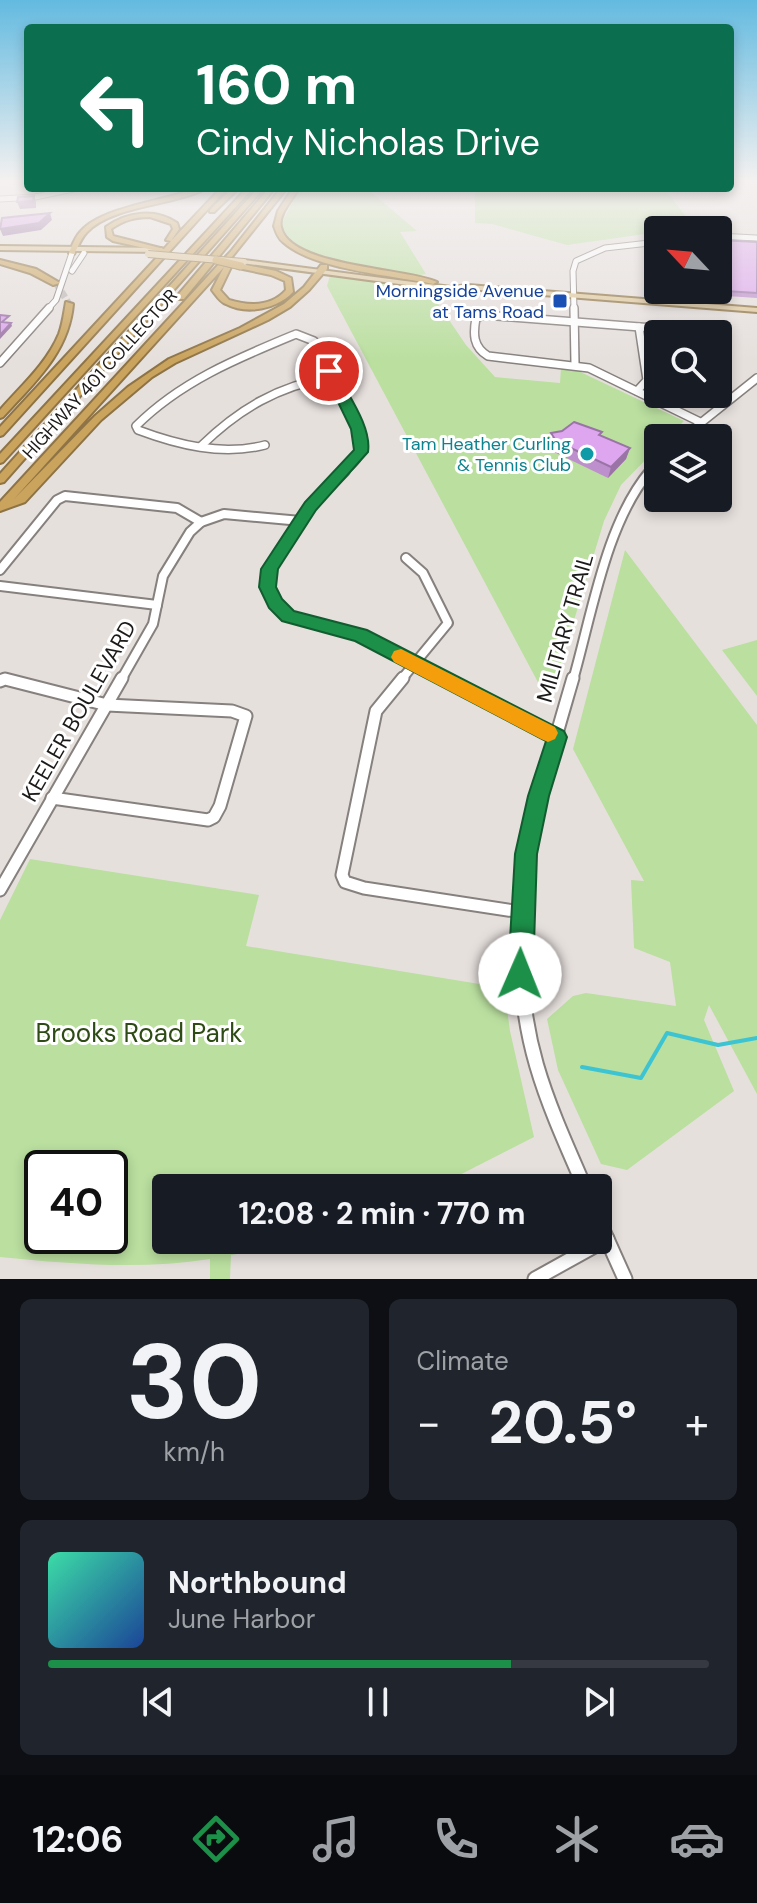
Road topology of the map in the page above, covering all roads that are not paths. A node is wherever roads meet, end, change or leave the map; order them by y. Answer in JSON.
{"nodes":[{"id":1,"x":77,"y":242,"type":"edge"},
{"id":2,"x":121,"y":242,"type":"edge"},
{"id":3,"x":164,"y":242,"type":"edge"},
{"id":4,"x":165,"y":242,"type":"edge"},
{"id":5,"x":180,"y":242,"type":"edge"},
{"id":6,"x":201,"y":242,"type":"edge"},
{"id":7,"x":213,"y":242,"type":"edge"},
{"id":8,"x":226,"y":242,"type":"edge"},
{"id":9,"x":241,"y":242,"type":"edge"},
{"id":10,"x":285,"y":242,"type":"edge"},
{"id":11,"x":644,"y":244,"type":"edge"},
{"id":12,"x":0,"y":250,"type":"edge"},
{"id":13,"x":73,"y":251,"type":"junction"},
{"id":14,"x":155,"y":251,"type":"junction"},
{"id":15,"x":234,"y":251,"type":"junction"},
{"id":16,"x":84,"y":253,"type":"junction"},
{"id":17,"x":216,"y":260,"type":"joint"},
{"id":18,"x":0,"y":262,"type":"edge"},
{"id":19,"x":244,"y":262,"type":"junction"},
{"id":20,"x":323,"y":269,"type":"junction"},
{"id":21,"x":65,"y":280,"type":"junction"},
{"id":22,"x":433,"y":282,"type":"junction"},
{"id":23,"x":56,"y":283,"type":"tunnel mouth"},
{"id":24,"x":468,"y":287,"type":"junction"},
{"id":25,"x":574,"y":296,"type":"junction"},
{"id":26,"x":69,"y":304,"type":"tunnel mouth"},
{"id":27,"x":757,"y":310,"type":"edge"},
{"id":28,"x":574,"y":322,"type":"junction"},
{"id":29,"x":639,"y":327,"type":"junction"},
{"id":30,"x":644,"y":328,"type":"edge"},
{"id":31,"x":0,"y":363,"type":"edge"},
{"id":32,"x":575,"y":364,"type":"junction"},
{"id":33,"x":331,"y":377,"type":"junction"},
{"id":34,"x":757,"y":378,"type":"edge"},
{"id":35,"x":637,"y":391,"type":"junction"},
{"id":36,"x":0,"y":415,"type":"edge"},
{"id":37,"x":82,"y":416,"type":"junction"},
{"id":38,"x":700,"y":422,"type":"junction"},
{"id":39,"x":698,"y":424,"type":"edge"},
{"id":40,"x":0,"y":433,"type":"edge"},
{"id":41,"x":265,"y":445,"type":"dead end"},
{"id":42,"x":201,"y":446,"type":"junction"},
{"id":43,"x":0,"y":460,"type":"edge"},
{"id":44,"x":644,"y":477,"type":"edge"},
{"id":45,"x":0,"y":480,"type":"edge"},
{"id":46,"x":0,"y":509,"type":"edge"},
{"id":47,"x":301,"y":521,"type":"junction"},
{"id":48,"x":201,"y":522,"type":"junction"},
{"id":49,"x":406,"y":558,"type":"dead end"},
{"id":50,"x":0,"y":570,"type":"edge"},
{"id":51,"x":0,"y":586,"type":"edge"},
{"id":52,"x":157,"y":605,"type":"junction"},
{"id":53,"x":414,"y":664,"type":"junction"},
{"id":54,"x":0,"y":681,"type":"edge"},
{"id":55,"x":107,"y":705,"type":"junction"},
{"id":56,"x":557,"y":737,"type":"junction"},
{"id":57,"x":52,"y":798,"type":"junction"},
{"id":58,"x":0,"y":890,"type":"edge"},
{"id":59,"x":521,"y":912,"type":"junction"},
{"id":60,"x":579,"y":1174,"type":"edge"},
{"id":61,"x":612,"y":1250,"type":"edge"},
{"id":62,"x":580,"y":1254,"type":"edge"},
{"id":63,"x":535,"y":1279,"type":"edge"},
{"id":64,"x":625,"y":1279,"type":"edge"}],
"edges":[{"from":1,"to":13,"type":"highway"},
{"from":2,"to":14,"type":"highway"},
{"from":3,"to":14,"type":"highway"},
{"from":4,"to":14,"type":"highway","name":"HIGHWAY 401 COLLECTOR"},
{"from":5,"to":14,"type":"highway"},
{"from":6,"to":43,"type":"highway"},
{"from":7,"to":45,"type":"highway"},
{"from":8,"to":37,"type":"highway"},
{"from":9,"to":15,"type":"highway","name":"HIGHWAY 401 COLLECTOR"},
{"from":10,"to":22,"type":"highway"},
{"from":11,"to":25,"type":"street"},
{"from":12,"to":13,"type":"main road"},
{"from":13,"to":14,"type":"main road"},
{"from":13,"to":16,"type":"main road"},
{"from":13,"to":21,"type":"street"},
{"from":14,"to":16,"type":"main road"},
{"from":14,"to":17,"type":"main road","bridge":true},
{"from":14,"to":19,"type":"main road","bridge":true},
{"from":14,"to":40,"type":"highway","name":"HIGHWAY 401 COLLECTOR"},
{"from":15,"to":19,"type":"highway"},
{"from":15,"to":37,"type":"highway","name":"HIGHWAY 401 COLLECTOR"},
{"from":16,"to":21,"type":"street"},
{"from":17,"to":19,"type":"highway","bridge":true},
{"from":18,"to":23,"type":"highway"},
{"from":19,"to":20,"type":"main road"},
{"from":20,"to":22,"type":"main road"},
{"from":20,"to":24,"type":"main road"},
{"from":20,"to":46,"type":"highway"},
{"from":21,"to":31,"type":"street"},
{"from":22,"to":24,"type":"main road"},
{"from":24,"to":25,"type":"main road"},
{"from":25,"to":27,"type":"main road"},
{"from":25,"to":28,"type":"street"},
{"from":26,"to":36,"type":"highway"},
{"from":28,"to":29,"type":"street"},
{"from":28,"to":32,"type":"street"},
{"from":28,"to":32,"type":"street"},
{"from":29,"to":30,"type":"street"},
{"from":29,"to":35,"type":"street"},
{"from":32,"to":35,"type":"street"},
{"from":33,"to":42,"type":"street"},
{"from":33,"to":42,"type":"street"},
{"from":33,"to":47,"type":"street"},
{"from":34,"to":38,"type":"street"},
{"from":35,"to":38,"type":"street"},
{"from":37,"to":46,"type":"highway","name":"HIGHWAY 401 COLLECTOR"},
{"from":38,"to":39,"type":"street"},
{"from":41,"to":42,"type":"street"},
{"from":44,"to":56,"type":"street","name":"MILITARY TRAIL"},
{"from":47,"to":48,"type":"street"},
{"from":47,"to":53,"type":"street"},
{"from":48,"to":50,"type":"street"},
{"from":48,"to":52,"type":"street","name":"KEELER BOULEVARD"},
{"from":49,"to":53,"type":"street"},
{"from":51,"to":52,"type":"street"},
{"from":52,"to":55,"type":"street","name":"KEELER BOULEVARD"},
{"from":53,"to":56,"type":"street"},
{"from":53,"to":59,"type":"street"},
{"from":54,"to":55,"type":"street"},
{"from":55,"to":57,"type":"street","name":"KEELER BOULEVARD"},
{"from":55,"to":57,"type":"street"},
{"from":56,"to":59,"type":"street","name":"MILITARY TRAIL"},
{"from":57,"to":58,"type":"street","name":"KEELER BOULEVARD"},
{"from":59,"to":60,"type":"street","name":"MILITARY TRAIL"},
{"from":61,"to":64,"type":"street"},
{"from":62,"to":63,"type":"street"}]}
